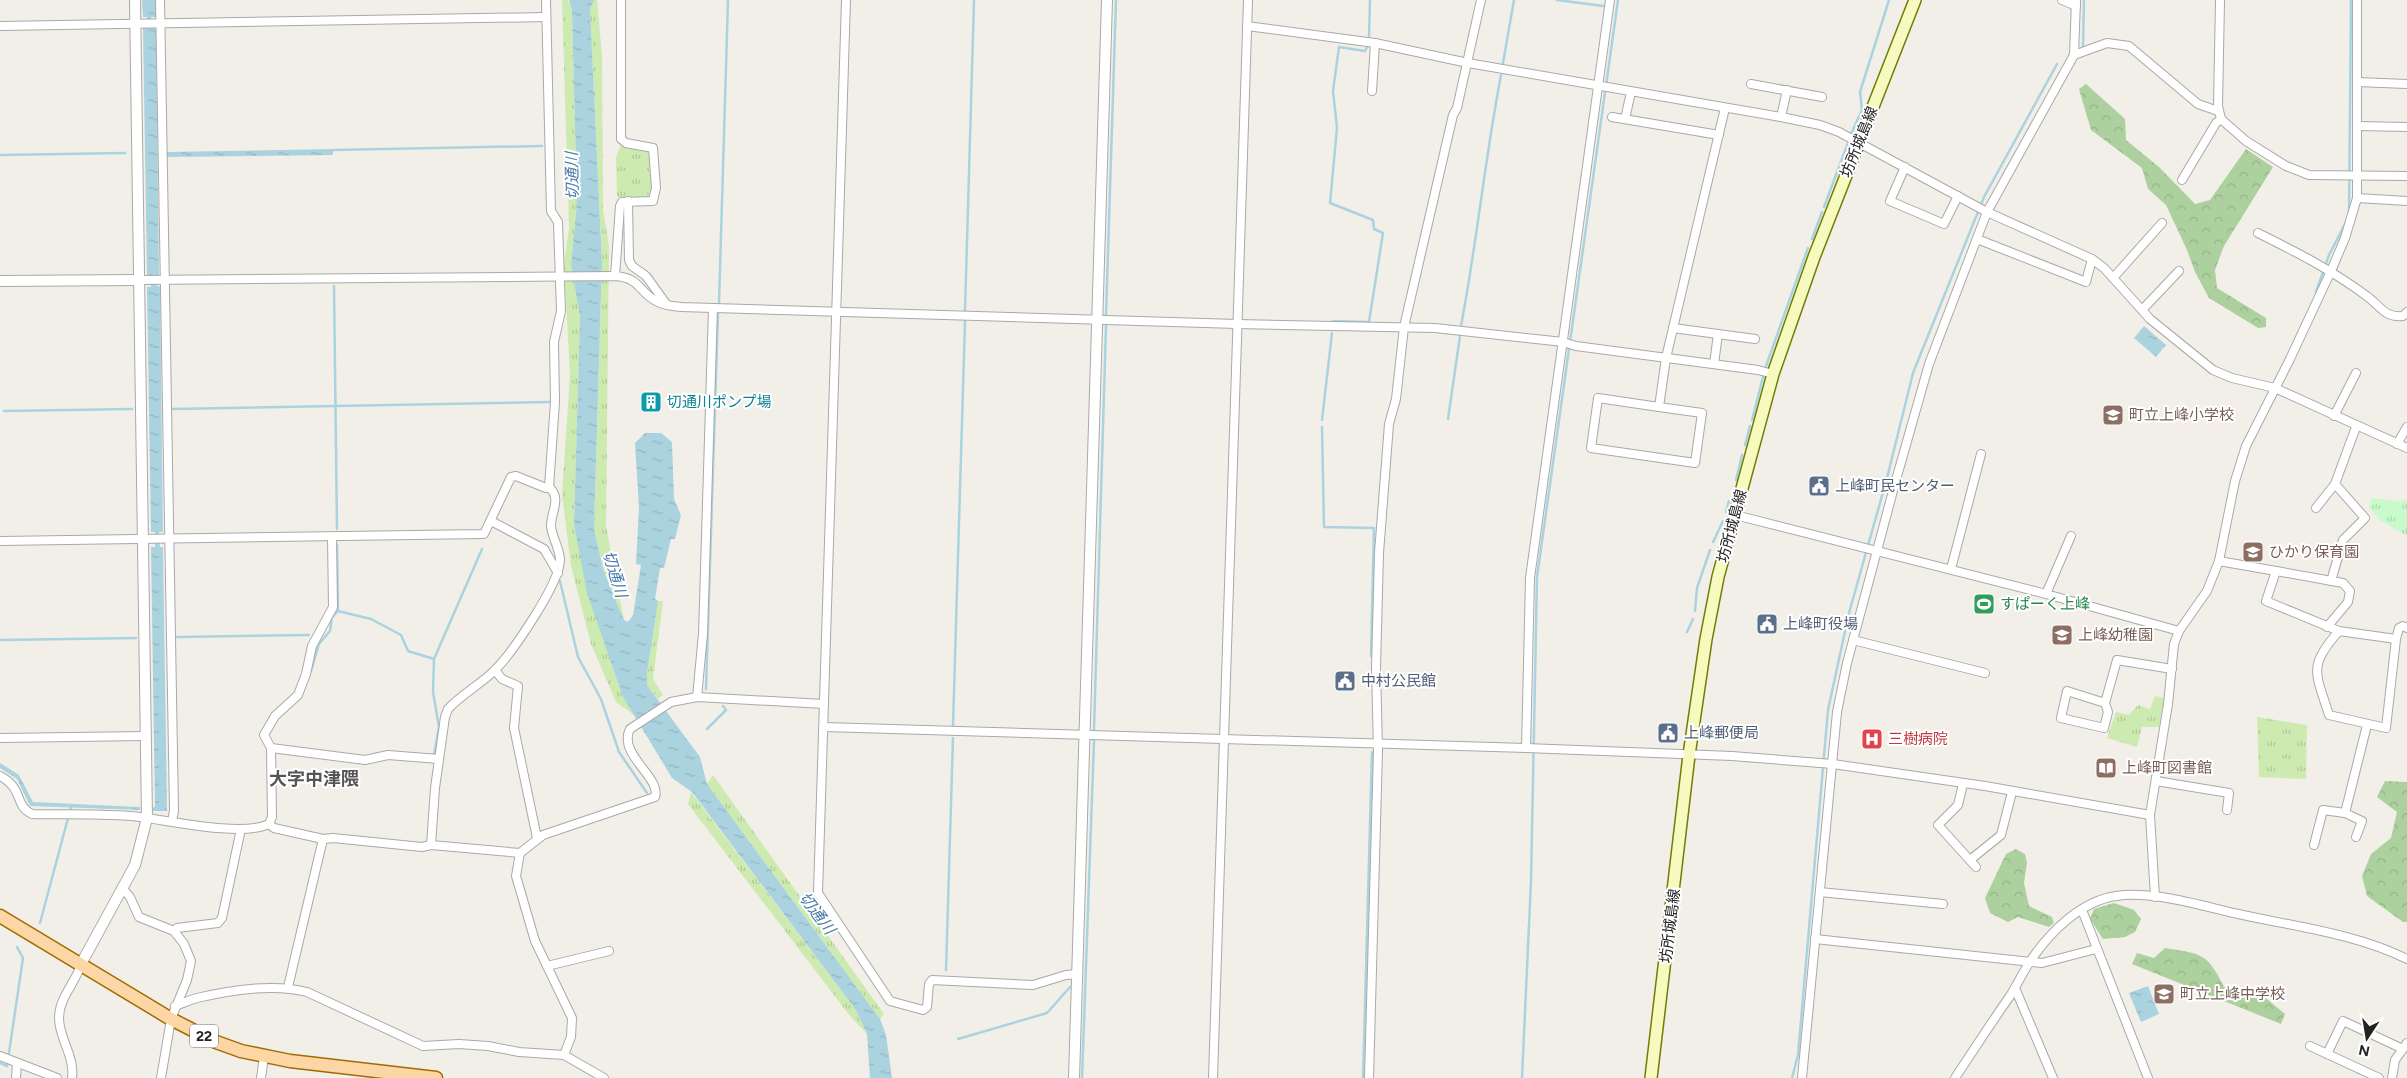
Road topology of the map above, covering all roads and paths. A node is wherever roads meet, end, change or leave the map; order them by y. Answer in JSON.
{"nodes":[{"id":1,"x":135,"y":0,"type":"edge"},
{"id":2,"x":160,"y":0,"type":"edge"},
{"id":3,"x":546,"y":0,"type":"edge"},
{"id":4,"x":621,"y":0,"type":"edge"},
{"id":5,"x":846,"y":0,"type":"edge"},
{"id":6,"x":1107,"y":0,"type":"edge"},
{"id":7,"x":1248,"y":0,"type":"edge"},
{"id":8,"x":1481,"y":0,"type":"edge"},
{"id":9,"x":1610,"y":0,"type":"edge"},
{"id":10,"x":1915,"y":0,"type":"edge"},
{"id":11,"x":2062,"y":0,"type":"edge"},
{"id":12,"x":2220,"y":0,"type":"edge"},
{"id":13,"x":2357,"y":0,"type":"edge"},
{"id":14,"x":2076,"y":3,"type":"edge"},
{"id":15,"x":546,"y":17,"type":"junction"},
{"id":16,"x":149,"y":24,"type":"junction"},
{"id":17,"x":0,"y":26,"type":"edge"},
{"id":18,"x":1247,"y":26,"type":"junction"},
{"id":19,"x":1375,"y":43,"type":"junction"},
{"id":20,"x":2074,"y":56,"type":"junction"},
{"id":21,"x":1468,"y":63,"type":"junction"},
{"id":22,"x":2356,"y":82,"type":"junction"},
{"id":23,"x":1751,"y":84,"type":"dead end"},
{"id":24,"x":2407,"y":84,"type":"edge"},
{"id":25,"x":1603,"y":87,"type":"junction"},
{"id":26,"x":1787,"y":90,"type":"junction"},
{"id":27,"x":1372,"y":91,"type":"dead end"},
{"id":28,"x":1631,"y":92,"type":"junction"},
{"id":29,"x":1822,"y":97,"type":"dead end"},
{"id":30,"x":1726,"y":108,"type":"junction"},
{"id":31,"x":2218,"y":111,"type":"junction"},
{"id":32,"x":1612,"y":117,"type":"dead end"},
{"id":33,"x":1781,"y":117,"type":"junction"},
{"id":34,"x":1626,"y":119,"type":"junction"},
{"id":35,"x":2221,"y":119,"type":"junction"},
{"id":36,"x":2356,"y":126,"type":"junction"},
{"id":37,"x":2407,"y":127,"type":"edge"},
{"id":38,"x":1719,"y":135,"type":"junction"},
{"id":39,"x":1860,"y":142,"type":"junction"},
{"id":40,"x":1904,"y":167,"type":"junction"},
{"id":41,"x":2357,"y":175,"type":"junction"},
{"id":42,"x":2407,"y":176,"type":"edge"},
{"id":43,"x":2182,"y":180,"type":"dead end"},
{"id":44,"x":1958,"y":196,"type":"junction"},
{"id":45,"x":2357,"y":198,"type":"junction"},
{"id":46,"x":628,"y":201,"type":"junction"},
{"id":47,"x":2407,"y":201,"type":"edge"},
{"id":48,"x":1988,"y":212,"type":"junction"},
{"id":49,"x":2162,"y":223,"type":"dead end"},
{"id":50,"x":2258,"y":233,"type":"dead end"},
{"id":51,"x":1977,"y":239,"type":"junction"},
{"id":52,"x":2092,"y":259,"type":"junction"},
{"id":53,"x":2179,"y":271,"type":"dead end"},
{"id":54,"x":2331,"y":271,"type":"junction"},
{"id":55,"x":614,"y":276,"type":"junction"},
{"id":56,"x":561,"y":277,"type":"junction"},
{"id":57,"x":2114,"y":278,"type":"junction"},
{"id":58,"x":138,"y":280,"type":"junction"},
{"id":59,"x":0,"y":281,"type":"edge"},
{"id":60,"x":157,"y":281,"type":"junction"},
{"id":61,"x":667,"y":305,"type":"junction"},
{"id":62,"x":713,"y":308,"type":"junction"},
{"id":63,"x":2142,"y":310,"type":"junction"},
{"id":64,"x":836,"y":312,"type":"junction"},
{"id":65,"x":2407,"y":312,"type":"edge"},
{"id":66,"x":1098,"y":320,"type":"junction"},
{"id":67,"x":1237,"y":324,"type":"junction"},
{"id":68,"x":1404,"y":327,"type":"junction"},
{"id":69,"x":1673,"y":328,"type":"junction"},
{"id":70,"x":1718,"y":334,"type":"junction"},
{"id":71,"x":1755,"y":339,"type":"dead end"},
{"id":72,"x":1563,"y":342,"type":"junction"},
{"id":73,"x":1666,"y":358,"type":"junction"},
{"id":74,"x":1714,"y":364,"type":"junction"},
{"id":75,"x":2356,"y":373,"type":"dead end"},
{"id":76,"x":1773,"y":374,"type":"junction"},
{"id":77,"x":2275,"y":388,"type":"junction"},
{"id":78,"x":1659,"y":407,"type":"junction"},
{"id":79,"x":2334,"y":416,"type":"junction"},
{"id":80,"x":2356,"y":427,"type":"junction"},
{"id":81,"x":2407,"y":427,"type":"edge"},
{"id":82,"x":2397,"y":444,"type":"junction"},
{"id":83,"x":2407,"y":448,"type":"edge"},
{"id":84,"x":1981,"y":454,"type":"dead end"},
{"id":85,"x":2334,"y":484,"type":"junction"},
{"id":86,"x":549,"y":487,"type":"junction"},
{"id":87,"x":2316,"y":508,"type":"dead end"},
{"id":88,"x":1735,"y":515,"type":"junction"},
{"id":89,"x":491,"y":521,"type":"junction"},
{"id":90,"x":2071,"y":536,"type":"dead end"},
{"id":91,"x":332,"y":537,"type":"junction"},
{"id":92,"x":142,"y":539,"type":"junction"},
{"id":93,"x":169,"y":539,"type":"junction"},
{"id":94,"x":0,"y":541,"type":"edge"},
{"id":95,"x":1871,"y":549,"type":"junction"},
{"id":96,"x":2219,"y":561,"type":"junction"},
{"id":97,"x":1951,"y":569,"type":"junction"},
{"id":98,"x":2276,"y":571,"type":"junction"},
{"id":99,"x":558,"y":572,"type":"junction"},
{"id":100,"x":2331,"y":581,"type":"junction"},
{"id":101,"x":2046,"y":594,"type":"junction"},
{"id":102,"x":2327,"y":627,"type":"junction"},
{"id":103,"x":2407,"y":628,"type":"edge"},
{"id":104,"x":2179,"y":631,"type":"junction"},
{"id":105,"x":2339,"y":632,"type":"junction"},
{"id":106,"x":2396,"y":639,"type":"junction"},
{"id":107,"x":1853,"y":640,"type":"junction"},
{"id":108,"x":2172,"y":669,"type":"junction"},
{"id":109,"x":495,"y":670,"type":"junction"},
{"id":110,"x":1985,"y":673,"type":"dead end"},
{"id":111,"x":697,"y":697,"type":"junction"},
{"id":112,"x":2105,"y":703,"type":"junction"},
{"id":113,"x":824,"y":704,"type":"junction"},
{"id":114,"x":2367,"y":725,"type":"junction"},
{"id":115,"x":824,"y":728,"type":"junction"},
{"id":116,"x":1085,"y":735,"type":"junction"},
{"id":117,"x":146,"y":736,"type":"junction"},
{"id":118,"x":0,"y":738,"type":"edge"},
{"id":119,"x":1225,"y":739,"type":"junction"},
{"id":120,"x":1377,"y":744,"type":"junction"},
{"id":121,"x":271,"y":748,"type":"junction"},
{"id":122,"x":1532,"y":748,"type":"junction"},
{"id":123,"x":1689,"y":755,"type":"junction"},
{"id":124,"x":439,"y":759,"type":"junction"},
{"id":125,"x":1833,"y":764,"type":"junction"},
{"id":126,"x":0,"y":776,"type":"edge"},
{"id":127,"x":2156,"y":781,"type":"junction"},
{"id":128,"x":1963,"y":784,"type":"junction"},
{"id":129,"x":2012,"y":792,"type":"junction"},
{"id":130,"x":2227,"y":810,"type":"dead end"},
{"id":131,"x":2345,"y":813,"type":"junction"},
{"id":132,"x":2150,"y":815,"type":"junction"},
{"id":133,"x":147,"y":818,"type":"junction"},
{"id":134,"x":172,"y":822,"type":"junction"},
{"id":135,"x":270,"y":824,"type":"junction"},
{"id":136,"x":241,"y":829,"type":"junction"},
{"id":137,"x":2356,"y":837,"type":"dead end"},
{"id":138,"x":537,"y":838,"type":"junction"},
{"id":139,"x":323,"y":839,"type":"junction"},
{"id":140,"x":432,"y":845,"type":"junction"},
{"id":141,"x":2314,"y":845,"type":"dead end"},
{"id":142,"x":520,"y":854,"type":"junction"},
{"id":143,"x":1970,"y":860,"type":"junction"},
{"id":144,"x":1976,"y":868,"type":"dead end"},
{"id":145,"x":124,"y":890,"type":"junction"},
{"id":146,"x":1820,"y":892,"type":"junction"},
{"id":147,"x":2155,"y":897,"type":"junction"},
{"id":148,"x":1944,"y":904,"type":"dead end"},
{"id":149,"x":2082,"y":910,"type":"junction"},
{"id":150,"x":0,"y":916,"type":"edge"},
{"id":151,"x":174,"y":931,"type":"junction"},
{"id":152,"x":1816,"y":939,"type":"junction"},
{"id":153,"x":2096,"y":949,"type":"junction"},
{"id":154,"x":609,"y":951,"type":"dead end"},
{"id":155,"x":2407,"y":959,"type":"edge"},
{"id":156,"x":2031,"y":960,"type":"junction"},
{"id":157,"x":81,"y":964,"type":"junction"},
{"id":158,"x":547,"y":966,"type":"junction"},
{"id":159,"x":1078,"y":974,"type":"junction"},
{"id":160,"x":288,"y":987,"type":"junction"},
{"id":161,"x":2015,"y":988,"type":"junction"},
{"id":162,"x":175,"y":1006,"type":"junction"},
{"id":163,"x":171,"y":1019,"type":"junction"},
{"id":164,"x":2310,"y":1046,"type":"dead end"},
{"id":165,"x":2405,"y":1046,"type":"edge"},
{"id":166,"x":2327,"y":1054,"type":"junction"},
{"id":167,"x":564,"y":1055,"type":"junction"},
{"id":168,"x":1,"y":1057,"type":"edge"},
{"id":169,"x":264,"y":1057,"type":"junction"},
{"id":170,"x":16,"y":1063,"type":"junction"},
{"id":171,"x":16,"y":1078,"type":"edge"},
{"id":172,"x":57,"y":1078,"type":"edge"},
{"id":173,"x":72,"y":1078,"type":"edge"},
{"id":174,"x":161,"y":1078,"type":"edge"},
{"id":175,"x":261,"y":1078,"type":"edge"},
{"id":176,"x":436,"y":1078,"type":"edge"},
{"id":177,"x":604,"y":1078,"type":"edge"},
{"id":178,"x":1074,"y":1078,"type":"edge"},
{"id":179,"x":1213,"y":1078,"type":"edge"},
{"id":180,"x":1369,"y":1078,"type":"edge"},
{"id":181,"x":1651,"y":1078,"type":"edge"},
{"id":182,"x":1802,"y":1078,"type":"edge"},
{"id":183,"x":1955,"y":1078,"type":"edge"},
{"id":184,"x":2052,"y":1078,"type":"edge"},
{"id":185,"x":2148,"y":1078,"type":"edge"},
{"id":186,"x":2379,"y":1078,"type":"edge"},
{"id":187,"x":2392,"y":1078,"type":"edge"}],
"edges":[{"from":1,"to":16,"type":"street"},
{"from":2,"to":16,"type":"street"},
{"from":3,"to":15,"type":"street"},
{"from":4,"to":46,"type":"street"},
{"from":5,"to":64,"type":"street"},
{"from":6,"to":66,"type":"street"},
{"from":7,"to":18,"type":"street"},
{"from":8,"to":21,"type":"street"},
{"from":9,"to":25,"type":"street"},
{"from":10,"to":39,"type":"main road","name":"坊所城島線"},
{"from":11,"to":14,"type":"street"},
{"from":12,"to":31,"type":"street"},
{"from":13,"to":22,"type":"street"},
{"from":14,"to":20,"type":"street"},
{"from":15,"to":16,"type":"street"},
{"from":15,"to":56,"type":"street"},
{"from":16,"to":17,"type":"street"},
{"from":16,"to":58,"type":"street"},
{"from":16,"to":60,"type":"street"},
{"from":18,"to":19,"type":"street"},
{"from":18,"to":67,"type":"street"},
{"from":19,"to":21,"type":"street"},
{"from":19,"to":27,"type":"street"},
{"from":20,"to":31,"type":"street"},
{"from":20,"to":48,"type":"street"},
{"from":21,"to":25,"type":"street"},
{"from":21,"to":68,"type":"street"},
{"from":22,"to":24,"type":"street"},
{"from":22,"to":36,"type":"street"},
{"from":23,"to":26,"type":"street"},
{"from":25,"to":28,"type":"street"},
{"from":25,"to":72,"type":"street"},
{"from":26,"to":29,"type":"street"},
{"from":26,"to":33,"type":"street"},
{"from":28,"to":30,"type":"street"},
{"from":28,"to":34,"type":"street"},
{"from":30,"to":33,"type":"street"},
{"from":30,"to":38,"type":"street"},
{"from":31,"to":35,"type":"street"},
{"from":32,"to":34,"type":"street"},
{"from":33,"to":39,"type":"street"},
{"from":34,"to":38,"type":"street"},
{"from":35,"to":41,"type":"street"},
{"from":35,"to":43,"type":"street"},
{"from":36,"to":37,"type":"street"},
{"from":36,"to":41,"type":"street"},
{"from":38,"to":69,"type":"street"},
{"from":39,"to":40,"type":"street"},
{"from":39,"to":76,"type":"main road","name":"坊所城島線"},
{"from":40,"to":44,"type":"street"},
{"from":40,"to":44,"type":"street"},
{"from":41,"to":42,"type":"street"},
{"from":41,"to":45,"type":"street"},
{"from":44,"to":48,"type":"street"},
{"from":45,"to":47,"type":"street"},
{"from":45,"to":54,"type":"street"},
{"from":46,"to":55,"type":"street"},
{"from":46,"to":61,"type":"street"},
{"from":48,"to":51,"type":"street"},
{"from":48,"to":52,"type":"street"},
{"from":49,"to":57,"type":"street"},
{"from":50,"to":54,"type":"street"},
{"from":51,"to":52,"type":"street"},
{"from":51,"to":95,"type":"street"},
{"from":52,"to":57,"type":"street"},
{"from":53,"to":63,"type":"street"},
{"from":54,"to":65,"type":"street"},
{"from":54,"to":77,"type":"street"},
{"from":55,"to":56,"type":"street"},
{"from":55,"to":61,"type":"street"},
{"from":56,"to":60,"type":"street"},
{"from":56,"to":86,"type":"street"},
{"from":57,"to":63,"type":"street"},
{"from":58,"to":59,"type":"street"},
{"from":58,"to":60,"type":"street"},
{"from":58,"to":92,"type":"street"},
{"from":60,"to":93,"type":"street"},
{"from":61,"to":62,"type":"street"},
{"from":62,"to":64,"type":"street"},
{"from":62,"to":111,"type":"street"},
{"from":63,"to":77,"type":"street"},
{"from":64,"to":66,"type":"street"},
{"from":64,"to":113,"type":"street"},
{"from":66,"to":67,"type":"street"},
{"from":66,"to":116,"type":"street"},
{"from":67,"to":68,"type":"street"},
{"from":67,"to":119,"type":"street"},
{"from":68,"to":72,"type":"street"},
{"from":68,"to":120,"type":"street"},
{"from":69,"to":70,"type":"street"},
{"from":69,"to":73,"type":"street"},
{"from":70,"to":71,"type":"street"},
{"from":70,"to":74,"type":"street"},
{"from":72,"to":73,"type":"street"},
{"from":72,"to":122,"type":"street"},
{"from":73,"to":74,"type":"street"},
{"from":73,"to":78,"type":"street"},
{"from":74,"to":76,"type":"street"},
{"from":75,"to":79,"type":"street"},
{"from":76,"to":88,"type":"main road","name":"坊所城島線"},
{"from":77,"to":79,"type":"street"},
{"from":77,"to":96,"type":"street"},
{"from":78,"to":78,"type":"street"},
{"from":79,"to":80,"type":"street"},
{"from":80,"to":82,"type":"street"},
{"from":80,"to":85,"type":"street"},
{"from":81,"to":82,"type":"street"},
{"from":82,"to":83,"type":"street"},
{"from":84,"to":97,"type":"street"},
{"from":85,"to":87,"type":"street"},
{"from":85,"to":100,"type":"street"},
{"from":86,"to":89,"type":"street"},
{"from":86,"to":99,"type":"street"},
{"from":88,"to":95,"type":"street"},
{"from":88,"to":123,"type":"main road","name":"坊所城島線"},
{"from":89,"to":91,"type":"street"},
{"from":89,"to":99,"type":"street"},
{"from":90,"to":101,"type":"street"},
{"from":91,"to":93,"type":"street"},
{"from":91,"to":121,"type":"street"},
{"from":92,"to":93,"type":"street"},
{"from":92,"to":94,"type":"street"},
{"from":92,"to":117,"type":"street"},
{"from":93,"to":134,"type":"street"},
{"from":95,"to":97,"type":"street"},
{"from":95,"to":107,"type":"street"},
{"from":96,"to":98,"type":"street"},
{"from":96,"to":104,"type":"street"},
{"from":97,"to":101,"type":"street"},
{"from":98,"to":100,"type":"street"},
{"from":98,"to":102,"type":"street"},
{"from":99,"to":109,"type":"street"},
{"from":100,"to":102,"type":"street"},
{"from":101,"to":104,"type":"street"},
{"from":102,"to":105,"type":"street"},
{"from":103,"to":106,"type":"street"},
{"from":104,"to":108,"type":"street"},
{"from":105,"to":106,"type":"street"},
{"from":105,"to":114,"type":"street"},
{"from":106,"to":114,"type":"street"},
{"from":107,"to":110,"type":"street"},
{"from":107,"to":125,"type":"street"},
{"from":108,"to":112,"type":"street"},
{"from":108,"to":127,"type":"street"},
{"from":109,"to":124,"type":"street"},
{"from":109,"to":138,"type":"street"},
{"from":111,"to":113,"type":"street"},
{"from":111,"to":138,"type":"street"},
{"from":112,"to":112,"type":"street"},
{"from":113,"to":115,"type":"street"},
{"from":114,"to":131,"type":"street"},
{"from":115,"to":116,"type":"street"},
{"from":115,"to":159,"type":"street"},
{"from":116,"to":119,"type":"street"},
{"from":116,"to":159,"type":"street"},
{"from":117,"to":118,"type":"street"},
{"from":117,"to":133,"type":"street"},
{"from":119,"to":120,"type":"street"},
{"from":119,"to":179,"type":"street"},
{"from":120,"to":122,"type":"street"},
{"from":120,"to":180,"type":"street"},
{"from":121,"to":124,"type":"street"},
{"from":121,"to":135,"type":"street"},
{"from":122,"to":123,"type":"street"},
{"from":123,"to":125,"type":"street"},
{"from":123,"to":181,"type":"main road","name":"坊所城島線"},
{"from":124,"to":140,"type":"street"},
{"from":125,"to":128,"type":"street"},
{"from":125,"to":146,"type":"street"},
{"from":126,"to":133,"type":"street"},
{"from":127,"to":130,"type":"street"},
{"from":127,"to":132,"type":"street"},
{"from":128,"to":129,"type":"street"},
{"from":128,"to":143,"type":"street"},
{"from":129,"to":132,"type":"street"},
{"from":129,"to":143,"type":"street"},
{"from":131,"to":137,"type":"street"},
{"from":131,"to":141,"type":"street"},
{"from":132,"to":147,"type":"street"},
{"from":133,"to":134,"type":"street"},
{"from":133,"to":145,"type":"street"},
{"from":134,"to":136,"type":"street"},
{"from":135,"to":136,"type":"street"},
{"from":135,"to":139,"type":"street"},
{"from":136,"to":151,"type":"street"},
{"from":138,"to":142,"type":"street"},
{"from":139,"to":140,"type":"street"},
{"from":139,"to":160,"type":"street"},
{"from":140,"to":142,"type":"street"},
{"from":142,"to":158,"type":"street"},
{"from":143,"to":144,"type":"street"},
{"from":145,"to":151,"type":"street"},
{"from":145,"to":157,"type":"street"},
{"from":146,"to":148,"type":"street"},
{"from":146,"to":152,"type":"street"},
{"from":147,"to":149,"type":"street"},
{"from":147,"to":155,"type":"street"},
{"from":149,"to":153,"type":"street"},
{"from":149,"to":156,"type":"street"},
{"from":150,"to":157,"type":"main road","number":"22"},
{"from":151,"to":162,"type":"street"},
{"from":152,"to":156,"type":"street"},
{"from":152,"to":182,"type":"street"},
{"from":153,"to":156,"type":"street"},
{"from":153,"to":185,"type":"street"},
{"from":154,"to":158,"type":"street"},
{"from":156,"to":161,"type":"street"},
{"from":157,"to":163,"type":"main road","number":"22"},
{"from":157,"to":173,"type":"street"},
{"from":158,"to":167,"type":"street"},
{"from":159,"to":178,"type":"street"},
{"from":160,"to":162,"type":"street"},
{"from":160,"to":167,"type":"street"},
{"from":161,"to":183,"type":"street"},
{"from":161,"to":184,"type":"street"},
{"from":162,"to":163,"type":"street"},
{"from":163,"to":169,"type":"main road","number":"22"},
{"from":163,"to":174,"type":"street"},
{"from":164,"to":166,"type":"street"},
{"from":165,"to":166,"type":"street"},
{"from":165,"to":187,"type":"street"},
{"from":166,"to":186,"type":"street"},
{"from":167,"to":177,"type":"street"},
{"from":168,"to":170,"type":"street"},
{"from":169,"to":175,"type":"street"},
{"from":169,"to":176,"type":"main road","number":"22"},
{"from":170,"to":171,"type":"street"},
{"from":170,"to":172,"type":"street"}]}
